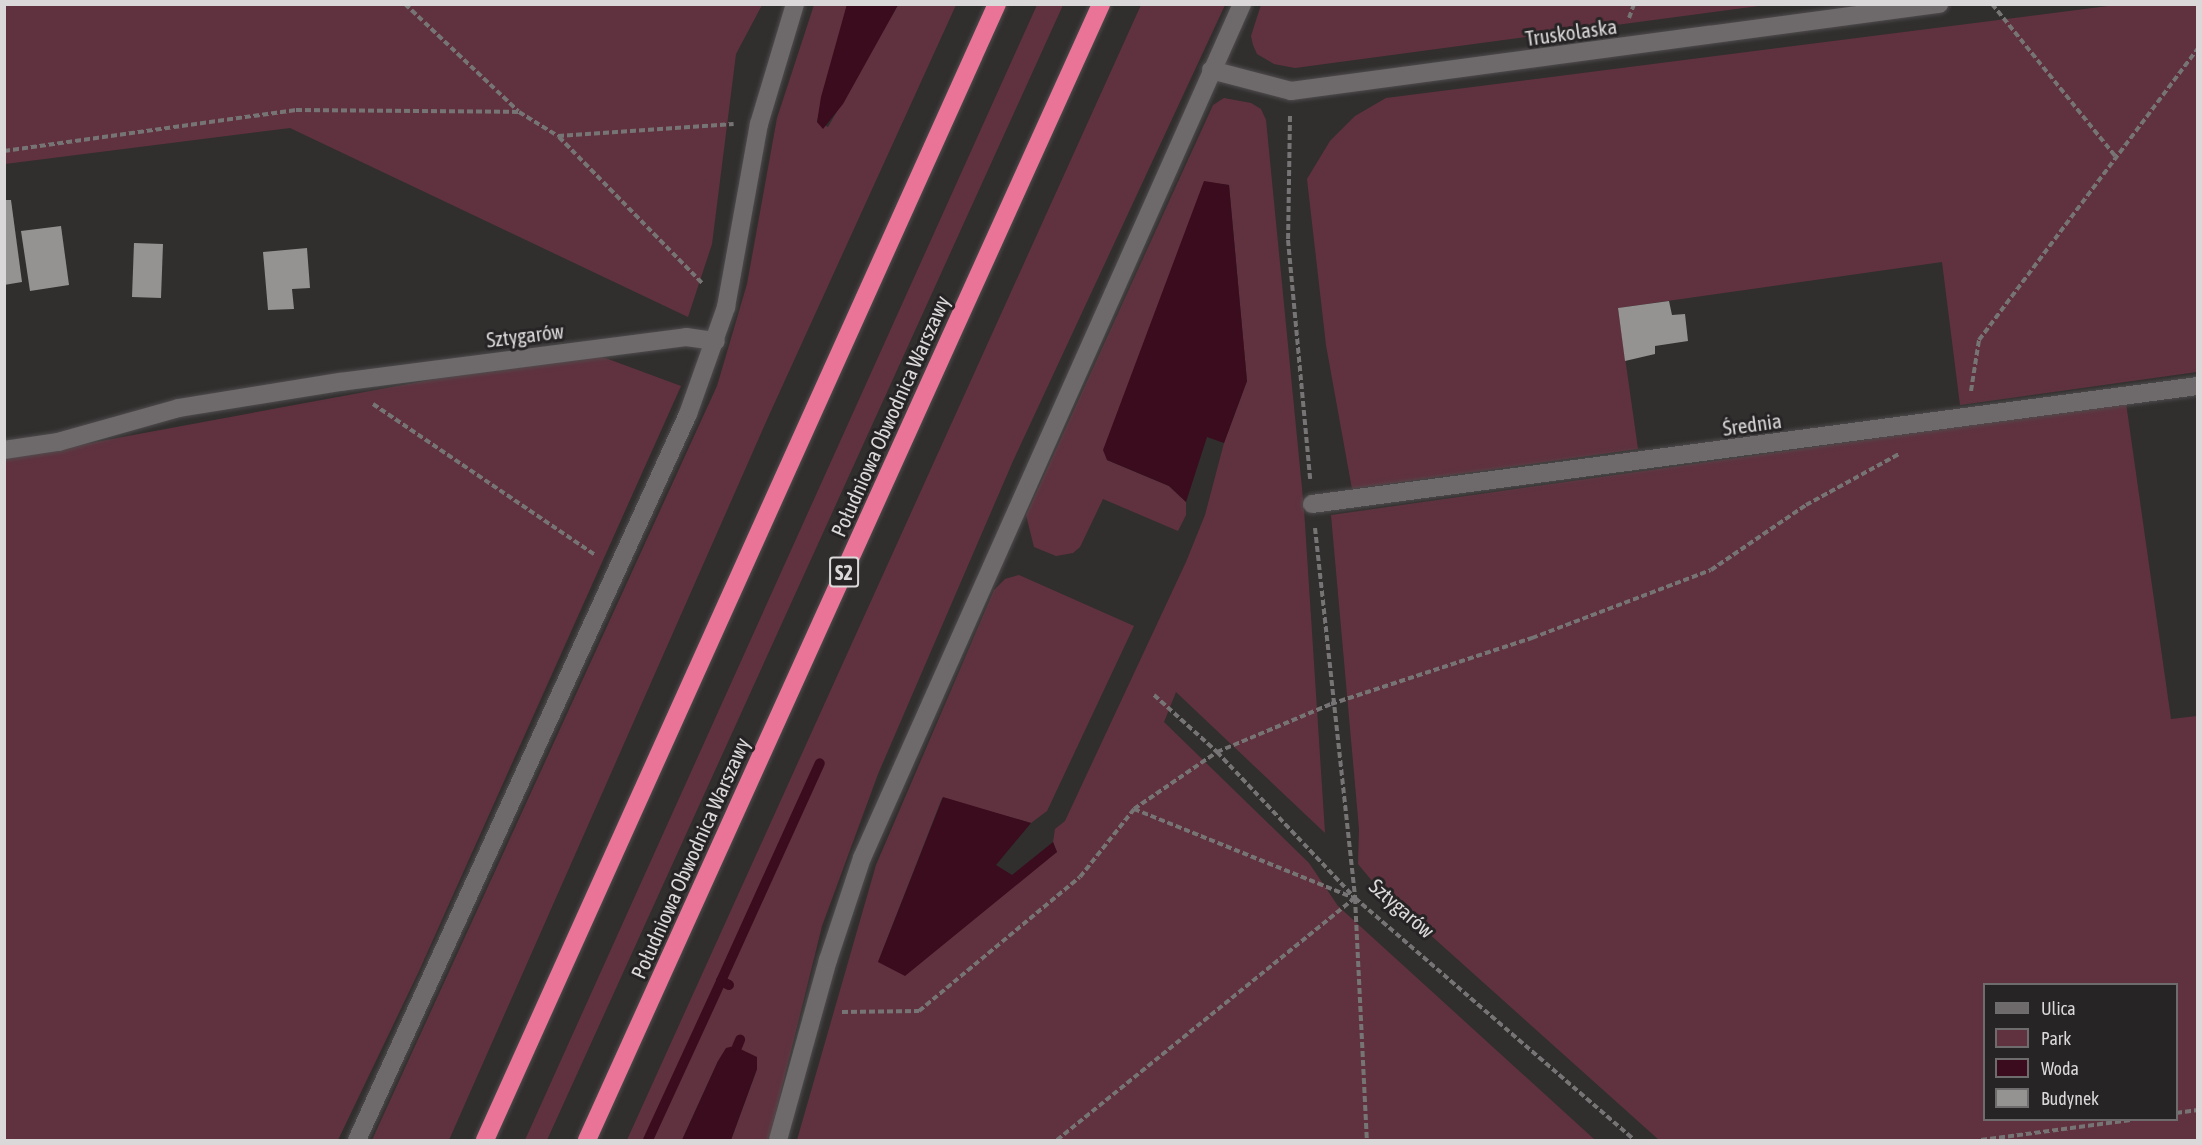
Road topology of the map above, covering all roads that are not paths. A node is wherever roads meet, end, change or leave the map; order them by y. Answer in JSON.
{"nodes":[{"id":1,"x":795,"y":4,"type":"edge"},
{"id":2,"x":997,"y":4,"type":"edge"},
{"id":3,"x":1101,"y":4,"type":"edge"},
{"id":4,"x":1242,"y":4,"type":"edge"},
{"id":5,"x":1939,"y":4,"type":"edge"},
{"id":6,"x":1211,"y":70,"type":"junction"},
{"id":7,"x":716,"y":341,"type":"junction"},
{"id":8,"x":2198,"y":386,"type":"edge"},
{"id":9,"x":4,"y":450,"type":"edge"},
{"id":10,"x":1312,"y":504,"type":"road end"},
{"id":11,"x":357,"y":1140,"type":"edge"},
{"id":12,"x":485,"y":1140,"type":"edge"},
{"id":13,"x":587,"y":1140,"type":"edge"},
{"id":14,"x":778,"y":1140,"type":"edge"}],
"edges":[{"from":1,"to":7,"type":"street"},
{"from":2,"to":12,"type":"highway"},
{"from":3,"to":13,"type":"highway","name":"Południowa Obwodnica Warszawy","number":"S2"},
{"from":4,"to":6,"type":"street"},
{"from":5,"to":6,"type":"street","name":"Truskolaska"},
{"from":6,"to":14,"type":"street"},
{"from":7,"to":9,"type":"street","name":"Sztygarów"},
{"from":7,"to":11,"type":"street"},
{"from":8,"to":10,"type":"street","name":"Średnia"}]}
